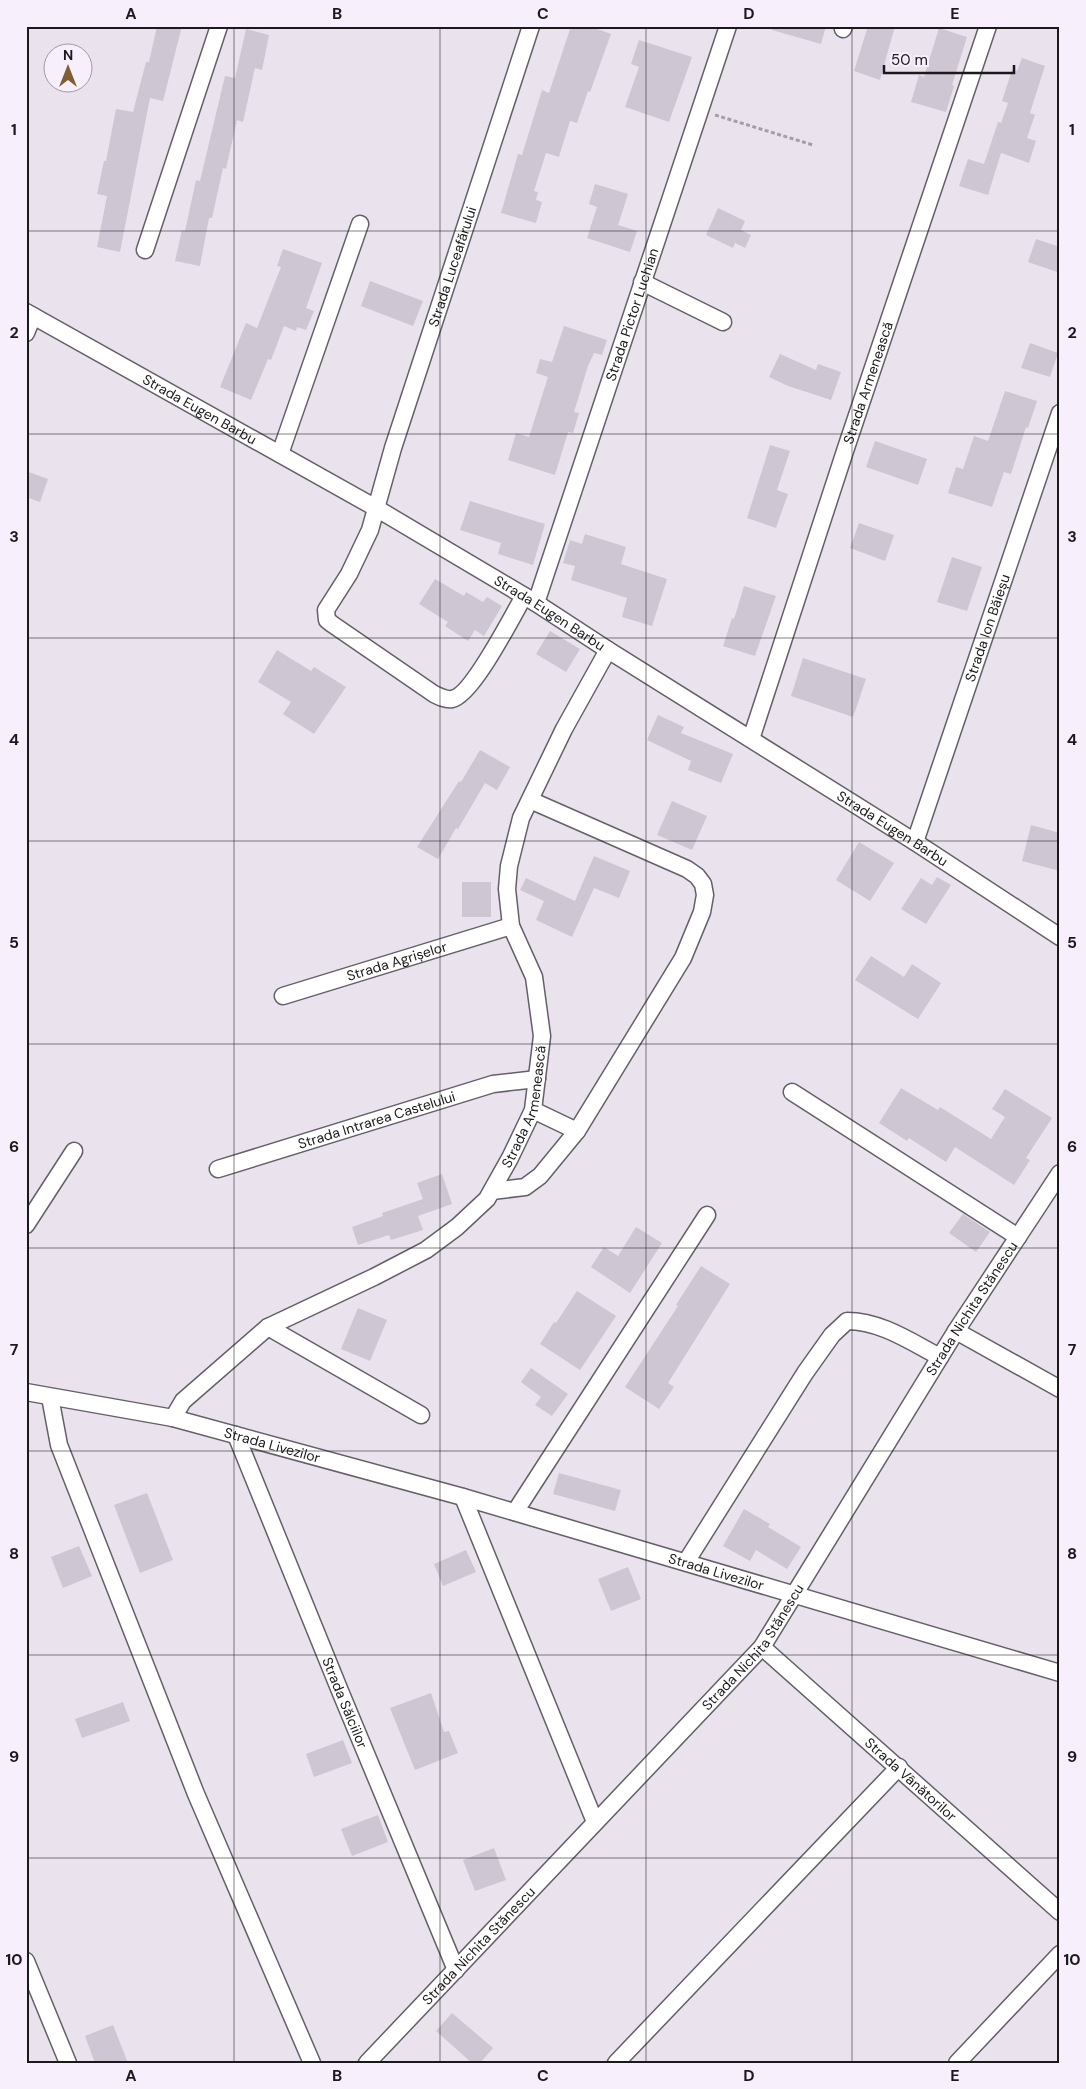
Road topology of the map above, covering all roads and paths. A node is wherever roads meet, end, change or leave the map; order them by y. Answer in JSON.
{"nodes":[{"id":1,"x":220,"y":26,"type":"edge"},
{"id":2,"x":531,"y":26,"type":"edge"},
{"id":3,"x":728,"y":26,"type":"edge"},
{"id":4,"x":988,"y":26,"type":"edge"},
{"id":5,"x":700,"y":111,"type":"junction"},
{"id":6,"x":813,"y":145,"type":"dead end"},
{"id":7,"x":360,"y":224,"type":"dead end"},
{"id":8,"x":145,"y":250,"type":"dead end"},
{"id":9,"x":642,"y":282,"type":"junction"},
{"id":10,"x":30,"y":314,"type":"edge"},
{"id":11,"x":723,"y":322,"type":"dead end"},
{"id":12,"x":26,"y":333,"type":"edge"},
{"id":13,"x":1060,"y":413,"type":"edge"},
{"id":14,"x":280,"y":454,"type":"junction"},
{"id":15,"x":376,"y":508,"type":"junction"},
{"id":16,"x":530,"y":599,"type":"junction"},
{"id":17,"x":608,"y":650,"type":"junction"},
{"id":18,"x":751,"y":740,"type":"junction"},
{"id":19,"x":530,"y":800,"type":"junction"},
{"id":20,"x":914,"y":842,"type":"junction"},
{"id":21,"x":511,"y":926,"type":"junction"},
{"id":22,"x":1060,"y":937,"type":"edge"},
{"id":23,"x":283,"y":996,"type":"dead end"},
{"id":24,"x":537,"y":1079,"type":"junction"},
{"id":25,"x":792,"y":1092,"type":"dead end"},
{"id":26,"x":533,"y":1110,"type":"junction"},
{"id":27,"x":576,"y":1131,"type":"junction"},
{"id":28,"x":74,"y":1152,"type":"dead end"},
{"id":29,"x":218,"y":1169,"type":"dead end"},
{"id":30,"x":1060,"y":1173,"type":"edge"},
{"id":31,"x":492,"y":1191,"type":"junction"},
{"id":32,"x":707,"y":1215,"type":"dead end"},
{"id":33,"x":26,"y":1225,"type":"edge"},
{"id":34,"x":1018,"y":1238,"type":"junction"},
{"id":35,"x":268,"y":1327,"type":"junction"},
{"id":36,"x":956,"y":1331,"type":"junction"},
{"id":37,"x":940,"y":1358,"type":"junction"},
{"id":38,"x":1060,"y":1389,"type":"edge"},
{"id":39,"x":26,"y":1392,"type":"edge"},
{"id":40,"x":50,"y":1397,"type":"junction"},
{"id":41,"x":421,"y":1415,"type":"dead end"},
{"id":42,"x":173,"y":1418,"type":"junction"},
{"id":43,"x":236,"y":1435,"type":"junction"},
{"id":44,"x":463,"y":1497,"type":"junction"},
{"id":45,"x":515,"y":1512,"type":"junction"},
{"id":46,"x":686,"y":1562,"type":"junction"},
{"id":47,"x":795,"y":1594,"type":"junction"},
{"id":48,"x":762,"y":1647,"type":"junction"},
{"id":49,"x":1060,"y":1673,"type":"edge"},
{"id":50,"x":899,"y":1767,"type":"junction"},
{"id":51,"x":596,"y":1822,"type":"junction"},
{"id":52,"x":1060,"y":1912,"type":"edge"},
{"id":53,"x":1060,"y":1954,"type":"edge"},
{"id":54,"x":26,"y":1961,"type":"edge"},
{"id":55,"x":456,"y":1970,"type":"junction"},
{"id":56,"x":68,"y":2063,"type":"edge"},
{"id":57,"x":312,"y":2063,"type":"edge"},
{"id":58,"x":367,"y":2063,"type":"edge"},
{"id":59,"x":616,"y":2063,"type":"edge"},
{"id":60,"x":957,"y":2063,"type":"edge"}],
"edges":[{"from":1,"to":8,"type":"street"},
{"from":2,"to":15,"type":"street","name":"Strada Luceafărului"},
{"from":3,"to":5,"type":"street","name":"Strada Pictor Luchian"},
{"from":4,"to":18,"type":"street","name":"Strada Armenească"},
{"from":5,"to":6,"type":"path"},
{"from":5,"to":9,"type":"street","name":"Strada Pictor Luchian"},
{"from":7,"to":14,"type":"street"},
{"from":9,"to":11,"type":"street"},
{"from":9,"to":16,"type":"street","name":"Strada Pictor Luchian"},
{"from":10,"to":12,"type":"street"},
{"from":10,"to":14,"type":"street","name":"Strada Eugen Barbu"},
{"from":13,"to":20,"type":"street","name":"Strada Ion Băieșu"},
{"from":14,"to":15,"type":"street","name":"Strada Eugen Barbu"},
{"from":15,"to":16,"type":"street","name":"Strada Eugen Barbu"},
{"from":15,"to":16,"type":"street","name":"Strada Luceafărului"},
{"from":16,"to":17,"type":"street","name":"Strada Eugen Barbu"},
{"from":17,"to":18,"type":"street","name":"Strada Eugen Barbu"},
{"from":17,"to":19,"type":"street","name":"Strada Armenească"},
{"from":18,"to":20,"type":"street","name":"Strada Eugen Barbu"},
{"from":19,"to":21,"type":"street","name":"Strada Armenească"},
{"from":19,"to":27,"type":"street"},
{"from":20,"to":22,"type":"street","name":"Strada Eugen Barbu"},
{"from":21,"to":23,"type":"street","name":"Strada Agrișelor"},
{"from":21,"to":24,"type":"street","name":"Strada Armenească"},
{"from":24,"to":26,"type":"street","name":"Strada Armenească"},
{"from":24,"to":29,"type":"street","name":"Strada Intrarea Castelului"},
{"from":25,"to":34,"type":"street"},
{"from":26,"to":27,"type":"street"},
{"from":26,"to":31,"type":"street","name":"Strada Armenească"},
{"from":27,"to":31,"type":"street"},
{"from":28,"to":33,"type":"street"},
{"from":30,"to":34,"type":"street","name":"Strada Nichita Stănescu"},
{"from":31,"to":35,"type":"street","name":"Strada Armenească"},
{"from":32,"to":45,"type":"street"},
{"from":34,"to":36,"type":"street","name":"Strada Nichita Stănescu"},
{"from":35,"to":41,"type":"street"},
{"from":35,"to":42,"type":"street","name":"Strada Armenească"},
{"from":36,"to":37,"type":"street","name":"Strada Nichita Stănescu"},
{"from":36,"to":38,"type":"street"},
{"from":37,"to":46,"type":"street"},
{"from":37,"to":47,"type":"street","name":"Strada Nichita Stănescu"},
{"from":39,"to":40,"type":"street","name":"Strada Livezilor"},
{"from":40,"to":42,"type":"street","name":"Strada Livezilor"},
{"from":40,"to":57,"type":"street"},
{"from":42,"to":43,"type":"street","name":"Strada Livezilor"},
{"from":43,"to":44,"type":"street","name":"Strada Livezilor"},
{"from":43,"to":55,"type":"street","name":"Strada Sălciilor"},
{"from":44,"to":45,"type":"street","name":"Strada Livezilor"},
{"from":44,"to":51,"type":"street"},
{"from":45,"to":46,"type":"street","name":"Strada Livezilor"},
{"from":46,"to":47,"type":"street","name":"Strada Livezilor"},
{"from":47,"to":48,"type":"street","name":"Strada Nichita Stănescu"},
{"from":47,"to":49,"type":"street","name":"Strada Livezilor"},
{"from":48,"to":50,"type":"street","name":"Strada Vânătorilor"},
{"from":48,"to":51,"type":"street","name":"Strada Nichita Stănescu"},
{"from":50,"to":52,"type":"street","name":"Strada Vânătorilor"},
{"from":50,"to":59,"type":"street"},
{"from":51,"to":55,"type":"street","name":"Strada Nichita Stănescu"},
{"from":53,"to":60,"type":"street"},
{"from":54,"to":56,"type":"street"},
{"from":55,"to":58,"type":"street","name":"Strada Nichita Stănescu"}]}
